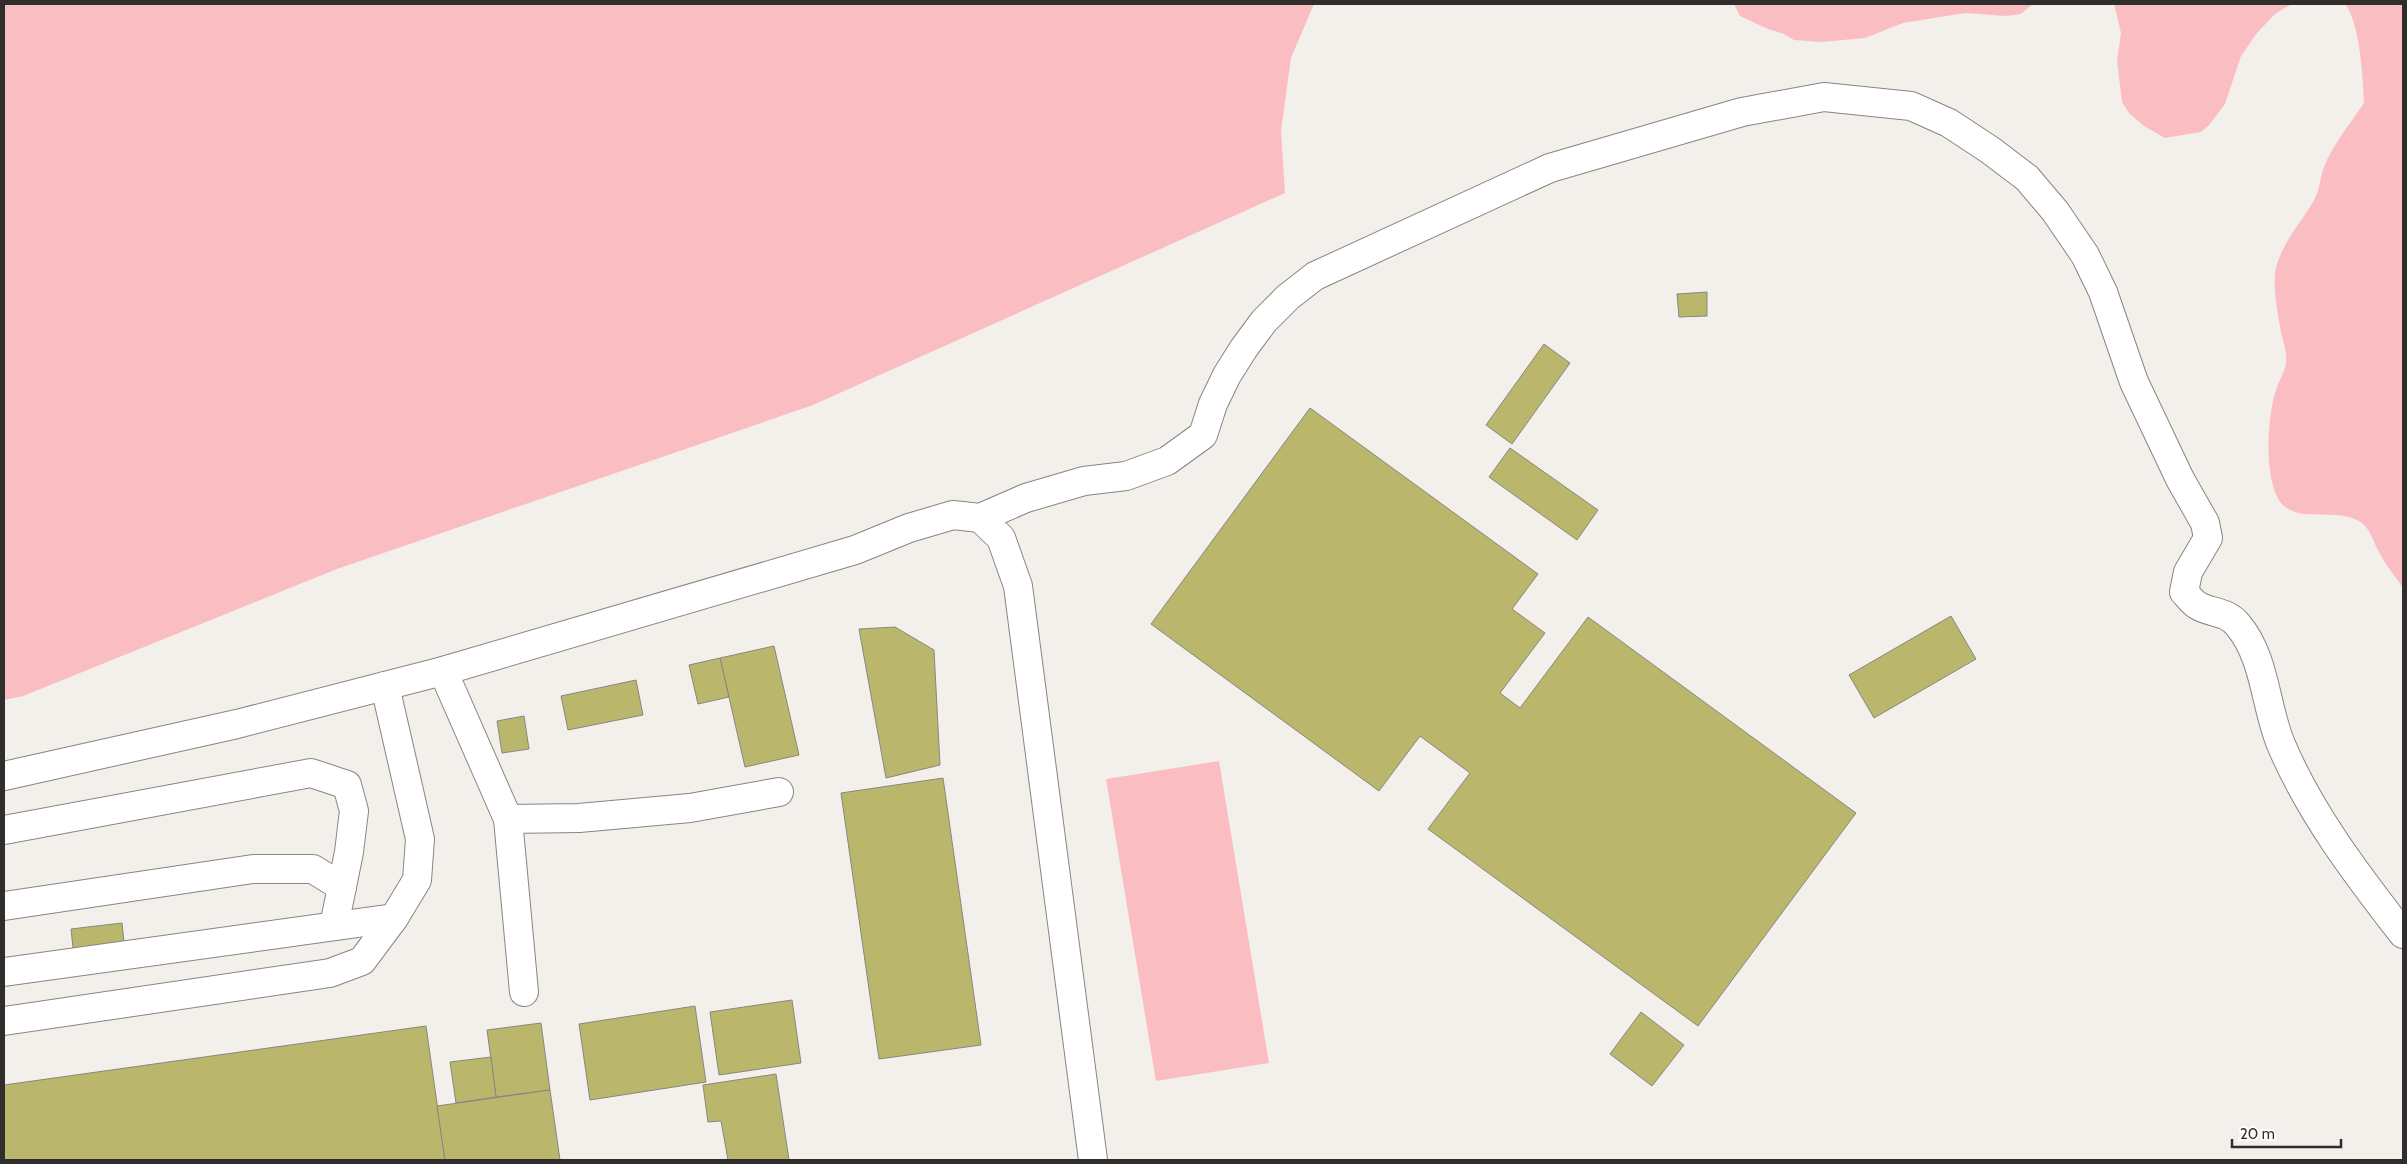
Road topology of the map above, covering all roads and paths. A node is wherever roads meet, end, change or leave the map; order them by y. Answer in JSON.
{"nodes":[{"id":1,"x":980,"y":518,"type":"junction"},
{"id":2,"x":443,"y":670,"type":"junction"},
{"id":3,"x":385,"y":686,"type":"junction"},
{"id":4,"x":4,"y":776,"type":"edge"},
{"id":5,"x":780,"y":792,"type":"dead end"},
{"id":6,"x":508,"y":819,"type":"junction"},
{"id":7,"x":4,"y":830,"type":"edge"},
{"id":8,"x":342,"y":887,"type":"junction"},
{"id":9,"x":4,"y":906,"type":"edge"},
{"id":10,"x":394,"y":918,"type":"junction"},
{"id":11,"x":334,"y":926,"type":"junction"},
{"id":12,"x":2403,"y":934,"type":"edge"},
{"id":13,"x":4,"y":972,"type":"edge"},
{"id":14,"x":524,"y":992,"type":"dead end"},
{"id":15,"x":4,"y":1021,"type":"edge"},
{"id":16,"x":1093,"y":1160,"type":"edge"}],
"edges":[{"from":1,"to":2,"type":"lane"},
{"from":1,"to":12,"type":"lane"},
{"from":1,"to":16,"type":"lane"},
{"from":2,"to":3,"type":"lane"},
{"from":2,"to":6,"type":"lane"},
{"from":3,"to":4,"type":"lane"},
{"from":3,"to":10,"type":"lane"},
{"from":5,"to":6,"type":"lane"},
{"from":6,"to":14,"type":"lane"},
{"from":7,"to":8,"type":"lane"},
{"from":8,"to":9,"type":"lane"},
{"from":8,"to":11,"type":"lane"},
{"from":10,"to":11,"type":"lane"},
{"from":10,"to":15,"type":"lane"},
{"from":11,"to":13,"type":"lane"}]}
